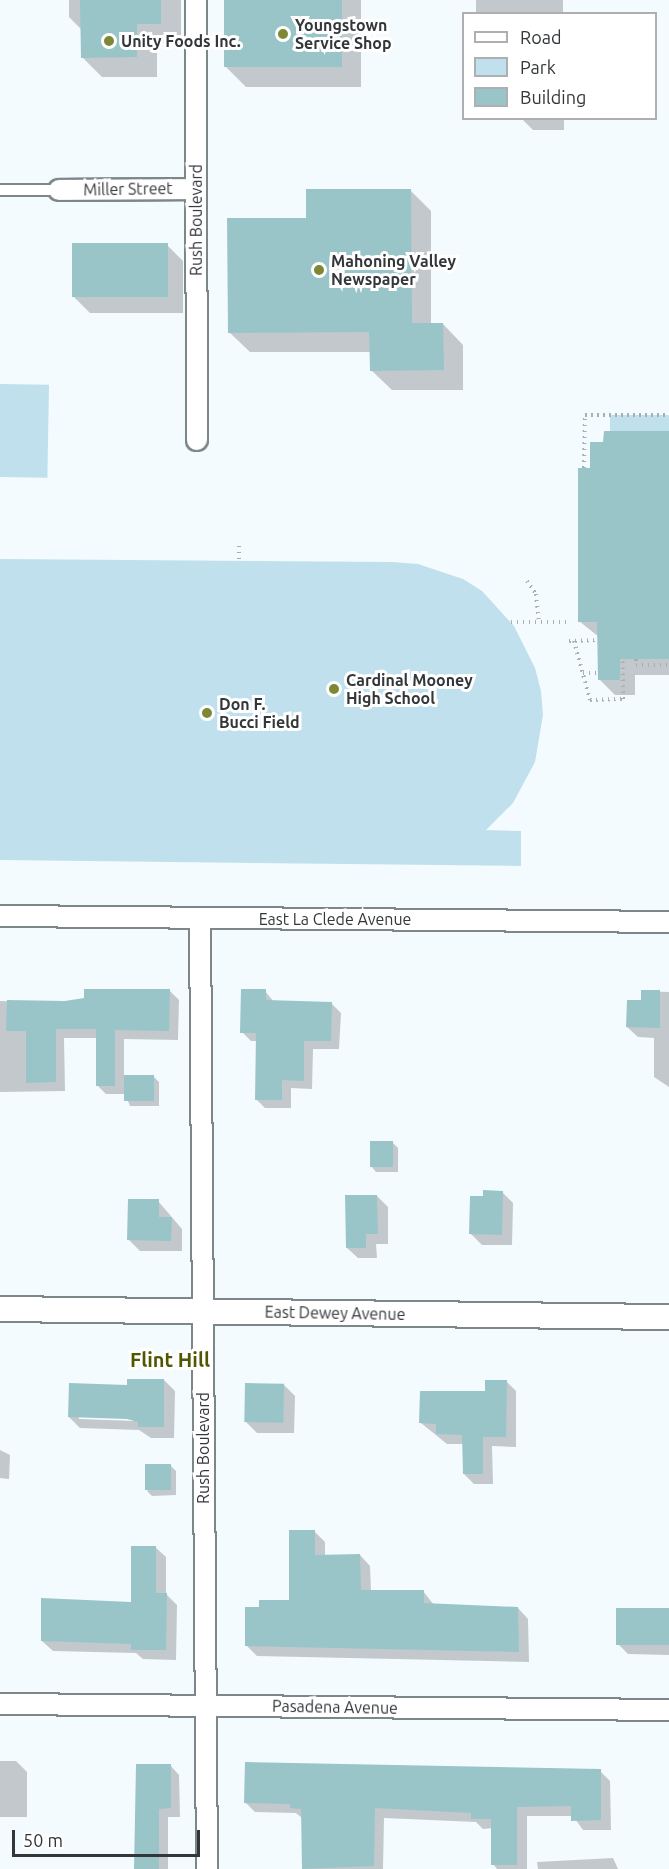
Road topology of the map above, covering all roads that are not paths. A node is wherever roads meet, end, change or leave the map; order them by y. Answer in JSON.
{"nodes":[{"id":1,"x":196,"y":0,"type":"edge"},
{"id":2,"x":196,"y":189,"type":"junction"},
{"id":3,"x":0,"y":190,"type":"edge"},
{"id":4,"x":59,"y":190,"type":"joint"},
{"id":5,"x":197,"y":440,"type":"dead end"},
{"id":6,"x":0,"y":916,"type":"edge"},
{"id":7,"x":200,"y":918,"type":"junction"},
{"id":8,"x":669,"y":922,"type":"edge"},
{"id":9,"x":0,"y":1309,"type":"edge"},
{"id":10,"x":203,"y":1311,"type":"junction"},
{"id":11,"x":669,"y":1317,"type":"edge"},
{"id":12,"x":0,"y":1704,"type":"edge"},
{"id":13,"x":204,"y":1706,"type":"junction"},
{"id":14,"x":669,"y":1710,"type":"edge"},
{"id":15,"x":207,"y":1869,"type":"edge"}],
"edges":[{"from":1,"to":2,"type":"street","name":"Rush Boulevard"},
{"from":2,"to":4,"type":"street","name":"Miller Street"},
{"from":2,"to":5,"type":"street","name":"Rush Boulevard"},
{"from":3,"to":4,"type":"lane"},
{"from":6,"to":7,"type":"street","name":"East La Clede Avenue"},
{"from":7,"to":8,"type":"street","name":"East La Clede Avenue"},
{"from":7,"to":10,"type":"street","name":"Rush Boulevard"},
{"from":9,"to":10,"type":"street","name":"East Dewey Avenue"},
{"from":10,"to":11,"type":"street","name":"East Dewey Avenue"},
{"from":10,"to":13,"type":"street","name":"Rush Boulevard"},
{"from":12,"to":13,"type":"street","name":"Pasadena Avenue"},
{"from":13,"to":14,"type":"street","name":"Pasadena Avenue"},
{"from":13,"to":15,"type":"street","name":"Rush Boulevard"}]}
